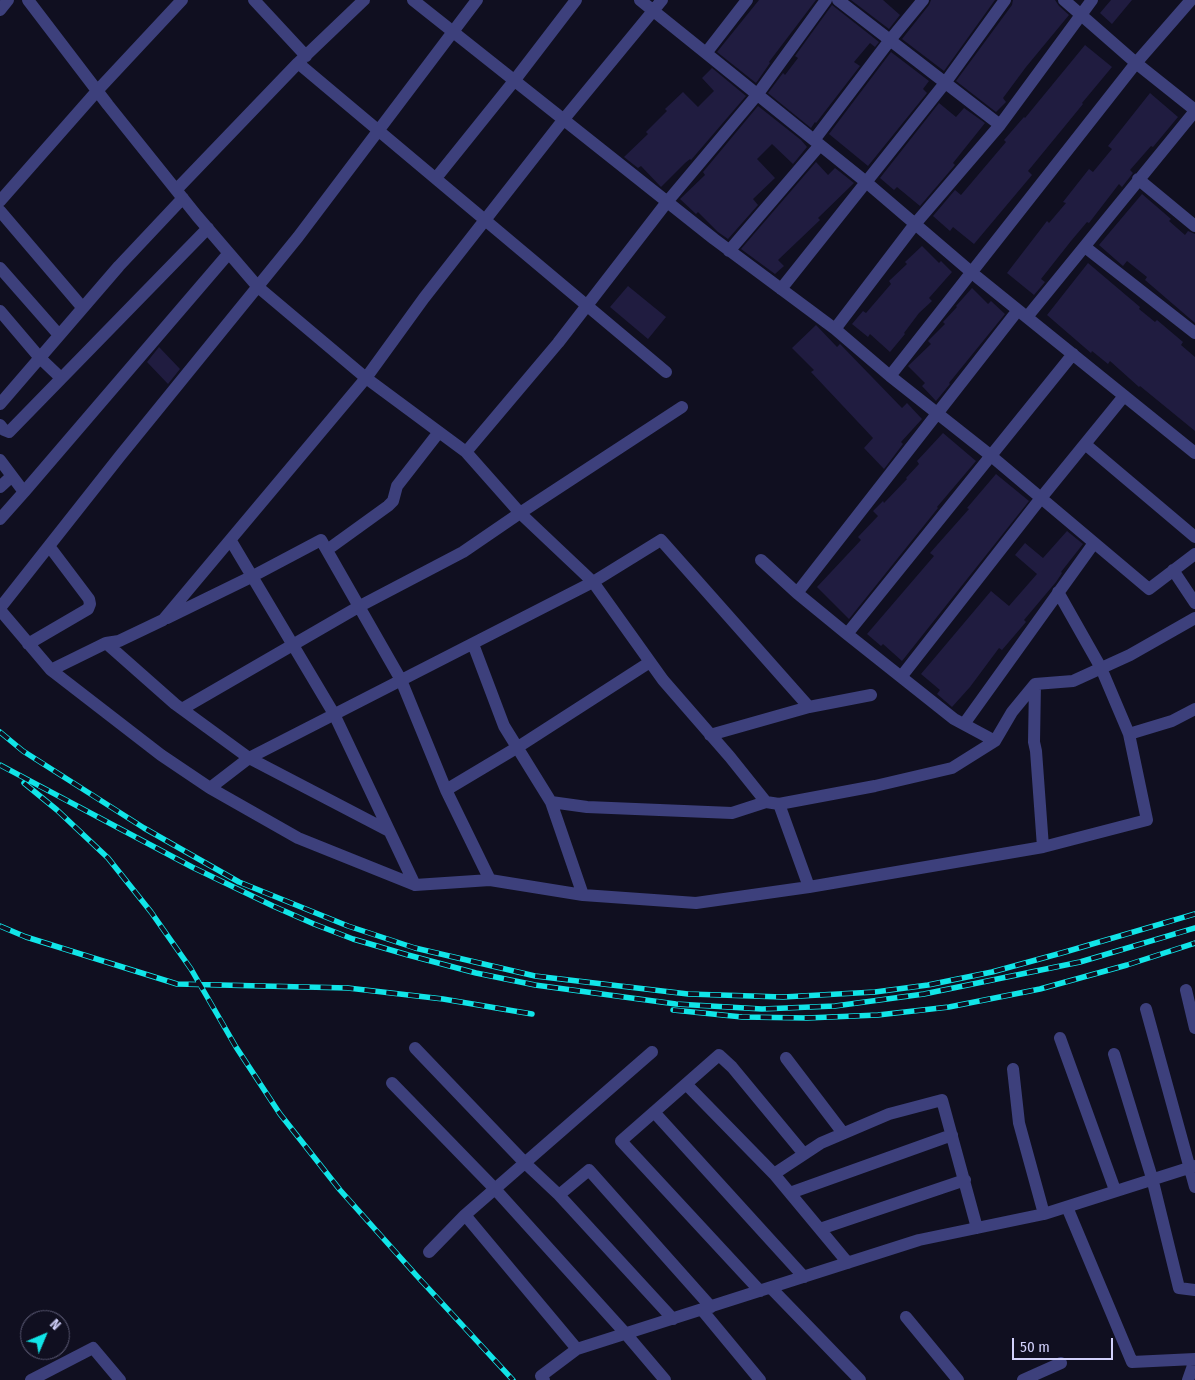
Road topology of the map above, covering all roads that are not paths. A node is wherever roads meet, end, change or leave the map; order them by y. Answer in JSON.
{"nodes":[{"id":1,"x":8,"y":0,"type":"edge"},
{"id":2,"x":28,"y":0,"type":"edge"},
{"id":3,"x":182,"y":0,"type":"edge"},
{"id":4,"x":254,"y":0,"type":"edge"},
{"id":5,"x":364,"y":0,"type":"edge"},
{"id":6,"x":413,"y":0,"type":"edge"},
{"id":7,"x":477,"y":0,"type":"edge"},
{"id":8,"x":576,"y":0,"type":"edge"},
{"id":9,"x":640,"y":0,"type":"edge"},
{"id":10,"x":662,"y":0,"type":"edge"},
{"id":11,"x":747,"y":0,"type":"edge"},
{"id":12,"x":826,"y":0,"type":"edge"},
{"id":13,"x":838,"y":0,"type":"edge"},
{"id":14,"x":923,"y":0,"type":"edge"},
{"id":15,"x":1005,"y":0,"type":"edge"},
{"id":16,"x":1064,"y":0,"type":"edge"},
{"id":17,"x":1092,"y":0,"type":"edge"},
{"id":18,"x":1191,"y":0,"type":"edge"},
{"id":19,"x":0,"y":10,"type":"edge"},
{"id":20,"x":654,"y":11,"type":"junction"},
{"id":21,"x":1081,"y":15,"type":"junction"},
{"id":22,"x":453,"y":33,"type":"junction"},
{"id":23,"x":890,"y":40,"type":"junction"},
{"id":24,"x":706,"y":53,"type":"junction"},
{"id":25,"x":302,"y":59,"type":"junction"},
{"id":26,"x":1136,"y":63,"type":"junction"},
{"id":27,"x":514,"y":80,"type":"junction"},
{"id":28,"x":945,"y":83,"type":"junction"},
{"id":29,"x":97,"y":90,"type":"junction"},
{"id":30,"x":757,"y":94,"type":"junction"},
{"id":31,"x":1195,"y":110,"type":"edge"},
{"id":32,"x":564,"y":119,"type":"junction"},
{"id":33,"x":1000,"y":125,"type":"junction"},
{"id":34,"x":378,"y":131,"type":"junction"},
{"id":35,"x":817,"y":143,"type":"junction"},
{"id":36,"x":436,"y":178,"type":"junction"},
{"id":37,"x":1138,"y":179,"type":"junction"},
{"id":38,"x":866,"y":182,"type":"junction"},
{"id":39,"x":179,"y":194,"type":"junction"},
{"id":40,"x":0,"y":201,"type":"edge"},
{"id":41,"x":668,"y":202,"type":"junction"},
{"id":42,"x":0,"y":211,"type":"edge"},
{"id":43,"x":486,"y":219,"type":"junction"},
{"id":44,"x":915,"y":224,"type":"junction"},
{"id":45,"x":1195,"y":226,"type":"edge"},
{"id":46,"x":208,"y":228,"type":"junction"},
{"id":47,"x":1085,"y":247,"type":"junction"},
{"id":48,"x":729,"y":251,"type":"junction"},
{"id":49,"x":229,"y":253,"type":"junction"},
{"id":50,"x":0,"y":268,"type":"edge"},
{"id":51,"x":971,"y":272,"type":"junction"},
{"id":52,"x":258,"y":287,"type":"junction"},
{"id":53,"x":781,"y":289,"type":"junction"},
{"id":54,"x":588,"y":305,"type":"junction"},
{"id":55,"x":82,"y":307,"type":"junction"},
{"id":56,"x":0,"y":311,"type":"edge"},
{"id":57,"x":1022,"y":314,"type":"junction"},
{"id":58,"x":835,"y":329,"type":"junction"},
{"id":59,"x":1195,"y":333,"type":"edge"},
{"id":60,"x":59,"y":335,"type":"junction"},
{"id":61,"x":1072,"y":354,"type":"junction"},
{"id":62,"x":40,"y":358,"type":"junction"},
{"id":63,"x":666,"y":372,"type":"dead end"},
{"id":64,"x":890,"y":376,"type":"junction"},
{"id":65,"x":61,"y":378,"type":"junction"},
{"id":66,"x":366,"y":378,"type":"junction"},
{"id":67,"x":1124,"y":396,"type":"junction"},
{"id":68,"x":0,"y":404,"type":"edge"},
{"id":69,"x":682,"y":407,"type":"dead end"},
{"id":70,"x":937,"y":413,"type":"junction"},
{"id":71,"x":0,"y":425,"type":"edge"},
{"id":72,"x":439,"y":432,"type":"junction"},
{"id":73,"x":1085,"y":444,"type":"junction"},
{"id":74,"x":466,"y":452,"type":"junction"},
{"id":75,"x":1195,"y":453,"type":"edge"},
{"id":76,"x":990,"y":455,"type":"junction"},
{"id":77,"x":0,"y":460,"type":"edge"},
{"id":78,"x":12,"y":476,"type":"junction"},
{"id":79,"x":0,"y":487,"type":"edge"},
{"id":80,"x":24,"y":492,"type":"junction"},
{"id":81,"x":1041,"y":498,"type":"junction"},
{"id":82,"x":520,"y":513,"type":"junction"},
{"id":83,"x":0,"y":519,"type":"edge"},
{"id":84,"x":1195,"y":536,"type":"edge"},
{"id":85,"x":231,"y":541,"type":"junction"},
{"id":86,"x":1094,"y":543,"type":"junction"},
{"id":87,"x":49,"y":546,"type":"junction"},
{"id":88,"x":327,"y":550,"type":"junction"},
{"id":89,"x":1195,"y":554,"type":"edge"},
{"id":90,"x":761,"y":560,"type":"dead end"},
{"id":91,"x":1173,"y":570,"type":"junction"},
{"id":92,"x":253,"y":576,"type":"junction"},
{"id":93,"x":593,"y":582,"type":"junction"},
{"id":94,"x":1058,"y":592,"type":"junction"},
{"id":95,"x":797,"y":593,"type":"junction"},
{"id":96,"x":1195,"y":603,"type":"edge"},
{"id":97,"x":360,"y":606,"type":"junction"},
{"id":98,"x":0,"y":609,"type":"edge"},
{"id":99,"x":1195,"y":618,"type":"edge"},
{"id":100,"x":163,"y":620,"type":"junction"},
{"id":101,"x":847,"y":634,"type":"junction"},
{"id":102,"x":106,"y":643,"type":"junction"},
{"id":103,"x":28,"y":644,"type":"junction"},
{"id":104,"x":473,"y":644,"type":"junction"},
{"id":105,"x":293,"y":645,"type":"junction"},
{"id":106,"x":650,"y":662,"type":"junction"},
{"id":107,"x":1101,"y":668,"type":"junction"},
{"id":108,"x":51,"y":670,"type":"junction"},
{"id":109,"x":901,"y":677,"type":"junction"},
{"id":110,"x":401,"y":680,"type":"junction"},
{"id":111,"x":1035,"y":684,"type":"junction"},
{"id":112,"x":871,"y":695,"type":"dead end"},
{"id":113,"x":809,"y":707,"type":"junction"},
{"id":114,"x":182,"y":709,"type":"junction"},
{"id":115,"x":1195,"y":709,"type":"edge"},
{"id":116,"x":334,"y":714,"type":"junction"},
{"id":117,"x":964,"y":724,"type":"junction"},
{"id":118,"x":1129,"y":734,"type":"junction"},
{"id":119,"x":710,"y":735,"type":"junction"},
{"id":120,"x":995,"y":741,"type":"junction"},
{"id":121,"x":518,"y":747,"type":"junction"},
{"id":122,"x":249,"y":758,"type":"junction"},
{"id":123,"x":210,"y":788,"type":"junction"},
{"id":124,"x":446,"y":790,"type":"junction"},
{"id":125,"x":551,"y":802,"type":"junction"},
{"id":126,"x":772,"y":803,"type":"junction"},
{"id":127,"x":389,"y":832,"type":"junction"},
{"id":128,"x":1044,"y":847,"type":"junction"},
{"id":129,"x":490,"y":880,"type":"junction"},
{"id":130,"x":414,"y":885,"type":"junction"},
{"id":131,"x":809,"y":887,"type":"junction"},
{"id":132,"x":583,"y":895,"type":"junction"},
{"id":133,"x":1186,"y":990,"type":"dead end"},
{"id":134,"x":1146,"y":1009,"type":"dead end"},
{"id":135,"x":1195,"y":1028,"type":"edge"},
{"id":136,"x":1060,"y":1038,"type":"dead end"},
{"id":137,"x":415,"y":1048,"type":"dead end"},
{"id":138,"x":652,"y":1052,"type":"dead end"},
{"id":139,"x":1114,"y":1054,"type":"dead end"},
{"id":140,"x":786,"y":1058,"type":"dead end"},
{"id":141,"x":1013,"y":1069,"type":"dead end"},
{"id":142,"x":392,"y":1083,"type":"dead end"},
{"id":143,"x":686,"y":1084,"type":"junction"},
{"id":144,"x":654,"y":1112,"type":"junction"},
{"id":145,"x":843,"y":1133,"type":"junction"},
{"id":146,"x":952,"y":1135,"type":"junction"},
{"id":147,"x":804,"y":1154,"type":"junction"},
{"id":148,"x":525,"y":1163,"type":"junction"},
{"id":149,"x":1192,"y":1166,"type":"edge"},
{"id":150,"x":774,"y":1174,"type":"junction"},
{"id":151,"x":1152,"y":1178,"type":"junction"},
{"id":152,"x":964,"y":1180,"type":"junction"},
{"id":153,"x":1195,"y":1187,"type":"edge"},
{"id":154,"x":495,"y":1189,"type":"junction"},
{"id":155,"x":1115,"y":1190,"type":"junction"},
{"id":156,"x":790,"y":1193,"type":"junction"},
{"id":157,"x":559,"y":1195,"type":"junction"},
{"id":158,"x":1066,"y":1207,"type":"junction"},
{"id":159,"x":1044,"y":1214,"type":"junction"},
{"id":160,"x":465,"y":1215,"type":"junction"},
{"id":161,"x":977,"y":1228,"type":"junction"},
{"id":162,"x":820,"y":1229,"type":"junction"},
{"id":163,"x":428,"y":1252,"type":"dead end"},
{"id":164,"x":848,"y":1263,"type":"junction"},
{"id":165,"x":804,"y":1277,"type":"junction"},
{"id":166,"x":766,"y":1289,"type":"junction"},
{"id":167,"x":1195,"y":1290,"type":"edge"},
{"id":168,"x":706,"y":1308,"type":"junction"},
{"id":169,"x":906,"y":1317,"type":"dead end"},
{"id":170,"x":673,"y":1319,"type":"junction"},
{"id":171,"x":626,"y":1334,"type":"junction"},
{"id":172,"x":577,"y":1349,"type":"junction"},
{"id":173,"x":1195,"y":1360,"type":"edge"},
{"id":174,"x":1061,"y":1363,"type":"dead end"},
{"id":175,"x":31,"y":1380,"type":"edge"},
{"id":176,"x":120,"y":1380,"type":"edge"},
{"id":177,"x":544,"y":1380,"type":"edge"},
{"id":178,"x":664,"y":1380,"type":"edge"},
{"id":179,"x":760,"y":1380,"type":"edge"},
{"id":180,"x":860,"y":1380,"type":"edge"},
{"id":181,"x":958,"y":1380,"type":"edge"},
{"id":182,"x":1023,"y":1380,"type":"edge"},
{"id":183,"x":1188,"y":1380,"type":"edge"}],
"edges":[{"from":1,"to":19,"type":"street"},
{"from":2,"to":29,"type":"street"},
{"from":3,"to":29,"type":"street"},
{"from":4,"to":25,"type":"street"},
{"from":5,"to":25,"type":"street"},
{"from":6,"to":22,"type":"street"},
{"from":7,"to":22,"type":"street"},
{"from":8,"to":27,"type":"street"},
{"from":9,"to":20,"type":"street"},
{"from":10,"to":20,"type":"street"},
{"from":11,"to":24,"type":"street"},
{"from":12,"to":30,"type":"street"},
{"from":13,"to":23,"type":"street"},
{"from":14,"to":23,"type":"street"},
{"from":15,"to":28,"type":"street"},
{"from":16,"to":21,"type":"street"},
{"from":17,"to":21,"type":"street"},
{"from":18,"to":26,"type":"street"},
{"from":20,"to":24,"type":"street"},
{"from":20,"to":32,"type":"street"},
{"from":21,"to":26,"type":"street"},
{"from":21,"to":33,"type":"street"},
{"from":22,"to":27,"type":"street"},
{"from":22,"to":34,"type":"street"},
{"from":23,"to":28,"type":"street"},
{"from":23,"to":35,"type":"street"},
{"from":24,"to":30,"type":"street"},
{"from":25,"to":34,"type":"street"},
{"from":25,"to":39,"type":"street"},
{"from":26,"to":31,"type":"street"},
{"from":26,"to":51,"type":"street"},
{"from":27,"to":32,"type":"street"},
{"from":27,"to":36,"type":"street"},
{"from":28,"to":33,"type":"street"},
{"from":28,"to":38,"type":"street"},
{"from":29,"to":39,"type":"street"},
{"from":29,"to":40,"type":"street"},
{"from":30,"to":35,"type":"street"},
{"from":30,"to":41,"type":"street"},
{"from":31,"to":37,"type":"street"},
{"from":32,"to":41,"type":"street"},
{"from":32,"to":43,"type":"street"},
{"from":33,"to":44,"type":"street"},
{"from":34,"to":36,"type":"street"},
{"from":34,"to":52,"type":"street"},
{"from":35,"to":38,"type":"street"},
{"from":35,"to":48,"type":"street"},
{"from":36,"to":43,"type":"street"},
{"from":37,"to":45,"type":"street"},
{"from":37,"to":47,"type":"street"},
{"from":38,"to":44,"type":"street"},
{"from":38,"to":53,"type":"street"},
{"from":39,"to":46,"type":"street"},
{"from":39,"to":55,"type":"street"},
{"from":41,"to":48,"type":"street"},
{"from":41,"to":54,"type":"street"},
{"from":42,"to":55,"type":"street"},
{"from":43,"to":54,"type":"street"},
{"from":43,"to":66,"type":"street"},
{"from":44,"to":51,"type":"street"},
{"from":44,"to":58,"type":"street"},
{"from":46,"to":49,"type":"street"},
{"from":46,"to":65,"type":"street"},
{"from":47,"to":57,"type":"street"},
{"from":47,"to":59,"type":"street"},
{"from":48,"to":53,"type":"street"},
{"from":49,"to":52,"type":"street"},
{"from":49,"to":80,"type":"street"},
{"from":50,"to":60,"type":"street"},
{"from":51,"to":57,"type":"street"},
{"from":51,"to":64,"type":"street"},
{"from":52,"to":66,"type":"street"},
{"from":52,"to":87,"type":"street"},
{"from":53,"to":58,"type":"street"},
{"from":54,"to":63,"type":"street"},
{"from":54,"to":74,"type":"street"},
{"from":55,"to":60,"type":"street"},
{"from":56,"to":62,"type":"street"},
{"from":57,"to":61,"type":"street"},
{"from":57,"to":70,"type":"street"},
{"from":58,"to":64,"type":"street"},
{"from":60,"to":62,"type":"street"},
{"from":61,"to":67,"type":"street"},
{"from":61,"to":76,"type":"street"},
{"from":62,"to":65,"type":"street"},
{"from":62,"to":68,"type":"street"},
{"from":64,"to":70,"type":"street"},
{"from":65,"to":71,"type":"street"},
{"from":66,"to":72,"type":"street"},
{"from":66,"to":85,"type":"street"},
{"from":67,"to":73,"type":"street"},
{"from":67,"to":75,"type":"street"},
{"from":69,"to":82,"type":"street"},
{"from":70,"to":76,"type":"street"},
{"from":70,"to":95,"type":"street"},
{"from":72,"to":74,"type":"street"},
{"from":72,"to":88,"type":"street"},
{"from":73,"to":81,"type":"street"},
{"from":73,"to":84,"type":"street"},
{"from":74,"to":82,"type":"street"},
{"from":76,"to":81,"type":"street"},
{"from":76,"to":101,"type":"street"},
{"from":77,"to":78,"type":"street"},
{"from":78,"to":79,"type":"street"},
{"from":78,"to":80,"type":"street"},
{"from":80,"to":83,"type":"street"},
{"from":81,"to":86,"type":"street"},
{"from":81,"to":109,"type":"street"},
{"from":82,"to":93,"type":"street"},
{"from":82,"to":97,"type":"street"},
{"from":85,"to":92,"type":"street"},
{"from":85,"to":100,"type":"street"},
{"from":86,"to":91,"type":"street"},
{"from":86,"to":94,"type":"street"},
{"from":87,"to":98,"type":"street"},
{"from":87,"to":103,"type":"street"},
{"from":88,"to":92,"type":"street"},
{"from":88,"to":97,"type":"street"},
{"from":89,"to":91,"type":"street"},
{"from":90,"to":95,"type":"street"},
{"from":91,"to":96,"type":"street"},
{"from":92,"to":100,"type":"street"},
{"from":92,"to":105,"type":"street"},
{"from":93,"to":104,"type":"street"},
{"from":93,"to":106,"type":"street"},
{"from":93,"to":113,"type":"street"},
{"from":94,"to":107,"type":"street"},
{"from":94,"to":117,"type":"street"},
{"from":95,"to":101,"type":"street"},
{"from":97,"to":105,"type":"street"},
{"from":97,"to":110,"type":"street"},
{"from":98,"to":103,"type":"street"},
{"from":99,"to":107,"type":"street"},
{"from":100,"to":102,"type":"street"},
{"from":101,"to":109,"type":"street"},
{"from":102,"to":108,"type":"street"},
{"from":102,"to":114,"type":"street"},
{"from":103,"to":108,"type":"street"},
{"from":104,"to":110,"type":"street"},
{"from":104,"to":121,"type":"street"},
{"from":105,"to":114,"type":"street"},
{"from":105,"to":116,"type":"street"},
{"from":106,"to":119,"type":"street"},
{"from":106,"to":121,"type":"street"},
{"from":107,"to":111,"type":"street"},
{"from":107,"to":118,"type":"street"},
{"from":108,"to":123,"type":"street"},
{"from":109,"to":117,"type":"street"},
{"from":110,"to":116,"type":"street"},
{"from":110,"to":124,"type":"street"},
{"from":111,"to":120,"type":"street"},
{"from":111,"to":128,"type":"street"},
{"from":112,"to":113,"type":"street"},
{"from":113,"to":119,"type":"street"},
{"from":114,"to":122,"type":"street"},
{"from":115,"to":118,"type":"street"},
{"from":116,"to":122,"type":"street"},
{"from":116,"to":127,"type":"street"},
{"from":117,"to":120,"type":"street"},
{"from":118,"to":128,"type":"street"},
{"from":119,"to":126,"type":"street"},
{"from":120,"to":126,"type":"street"},
{"from":121,"to":124,"type":"street"},
{"from":121,"to":125,"type":"street"},
{"from":122,"to":123,"type":"street"},
{"from":122,"to":127,"type":"street"},
{"from":123,"to":130,"type":"street"},
{"from":124,"to":129,"type":"street"},
{"from":125,"to":126,"type":"street"},
{"from":125,"to":132,"type":"street"},
{"from":126,"to":131,"type":"street"},
{"from":127,"to":130,"type":"street"},
{"from":128,"to":131,"type":"street"},
{"from":129,"to":130,"type":"street"},
{"from":129,"to":132,"type":"street"},
{"from":131,"to":132,"type":"street"},
{"from":133,"to":135,"type":"street"},
{"from":134,"to":149,"type":"street"},
{"from":136,"to":155,"type":"street"},
{"from":137,"to":148,"type":"street"},
{"from":138,"to":148,"type":"street"},
{"from":139,"to":151,"type":"street"},
{"from":140,"to":145,"type":"street"},
{"from":141,"to":159,"type":"street"},
{"from":142,"to":154,"type":"street"},
{"from":143,"to":144,"type":"street"},
{"from":143,"to":147,"type":"street"},
{"from":143,"to":150,"type":"street"},
{"from":144,"to":165,"type":"street"},
{"from":144,"to":166,"type":"street"},
{"from":145,"to":146,"type":"street"},
{"from":145,"to":147,"type":"street"},
{"from":146,"to":152,"type":"street"},
{"from":146,"to":156,"type":"street"},
{"from":147,"to":150,"type":"street"},
{"from":148,"to":154,"type":"street"},
{"from":148,"to":157,"type":"street"},
{"from":149,"to":151,"type":"street"},
{"from":149,"to":153,"type":"street"},
{"from":150,"to":156,"type":"street"},
{"from":151,"to":155,"type":"street"},
{"from":151,"to":167,"type":"street"},
{"from":152,"to":161,"type":"street"},
{"from":152,"to":162,"type":"street"},
{"from":154,"to":160,"type":"street"},
{"from":154,"to":171,"type":"street"},
{"from":155,"to":158,"type":"street"},
{"from":156,"to":162,"type":"street"},
{"from":157,"to":168,"type":"street"},
{"from":157,"to":170,"type":"street"},
{"from":158,"to":159,"type":"street"},
{"from":158,"to":173,"type":"street"},
{"from":159,"to":161,"type":"street"},
{"from":160,"to":163,"type":"street"},
{"from":160,"to":172,"type":"street"},
{"from":161,"to":164,"type":"street"},
{"from":162,"to":164,"type":"street"},
{"from":164,"to":165,"type":"street"},
{"from":165,"to":166,"type":"street"},
{"from":166,"to":168,"type":"street"},
{"from":166,"to":180,"type":"street"},
{"from":168,"to":170,"type":"street"},
{"from":168,"to":179,"type":"street"},
{"from":169,"to":181,"type":"street"},
{"from":170,"to":171,"type":"street"},
{"from":171,"to":172,"type":"street"},
{"from":171,"to":178,"type":"street"},
{"from":172,"to":177,"type":"street"},
{"from":173,"to":183,"type":"street"},
{"from":174,"to":182,"type":"street"},
{"from":175,"to":176,"type":"street"}]}
